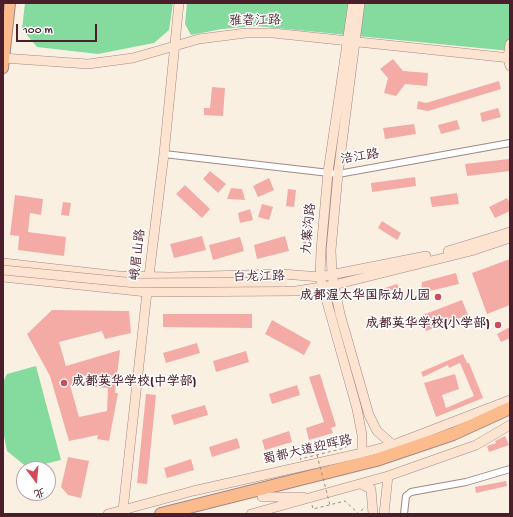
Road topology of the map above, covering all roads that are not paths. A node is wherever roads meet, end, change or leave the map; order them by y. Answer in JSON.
{"nodes":[{"id":1,"x":10,"y":3,"type":"edge"},
{"id":2,"x":179,"y":3,"type":"edge"},
{"id":3,"x":353,"y":3,"type":"edge"},
{"id":4,"x":360,"y":3,"type":"edge"},
{"id":5,"x":352,"y":42,"type":"junction"},
{"id":6,"x":510,"y":44,"type":"edge"},
{"id":7,"x":174,"y":46,"type":"junction"},
{"id":8,"x":509,"y":60,"type":"edge"},
{"id":9,"x":3,"y":61,"type":"edge"},
{"id":10,"x":510,"y":143,"type":"edge"},
{"id":11,"x":164,"y":154,"type":"junction"},
{"id":12,"x":333,"y":173,"type":"junction"},
{"id":13,"x":510,"y":232,"type":"edge"},
{"id":14,"x":510,"y":238,"type":"edge"},
{"id":15,"x":3,"y":263,"type":"edge"},
{"id":16,"x":3,"y":270,"type":"edge"},
{"id":17,"x":332,"y":275,"type":"junction"},
{"id":18,"x":149,"y":276,"type":"junction"},
{"id":19,"x":3,"y":277,"type":"edge"},
{"id":20,"x":320,"y":277,"type":"junction"},
{"id":21,"x":334,"y":285,"type":"junction"},
{"id":22,"x":323,"y":288,"type":"junction"},
{"id":23,"x":147,"y":292,"type":"junction"},
{"id":24,"x":510,"y":400,"type":"edge"},
{"id":25,"x":510,"y":408,"type":"edge"},
{"id":26,"x":510,"y":424,"type":"edge"},
{"id":27,"x":393,"y":444,"type":"junction"},
{"id":28,"x":362,"y":454,"type":"junction"},
{"id":29,"x":510,"y":469,"type":"edge"},
{"id":30,"x":388,"y":476,"type":"junction"},
{"id":31,"x":255,"y":478,"type":"junction"},
{"id":32,"x":361,"y":484,"type":"junction"},
{"id":33,"x":262,"y":497,"type":"junction"},
{"id":34,"x":315,"y":497,"type":"junction"},
{"id":35,"x":199,"y":508,"type":"edge"},
{"id":36,"x":123,"y":510,"type":"junction"},
{"id":37,"x":108,"y":514,"type":"edge"},
{"id":38,"x":161,"y":514,"type":"edge"},
{"id":39,"x":251,"y":514,"type":"edge"},
{"id":40,"x":373,"y":514,"type":"edge"},
{"id":41,"x":384,"y":514,"type":"edge"},
{"id":42,"x":404,"y":514,"type":"edge"}],
"edges":[{"from":1,"to":9,"type":"main road"},
{"from":2,"to":7,"type":"street","name":"峨眉山路"},
{"from":3,"to":5,"type":"street","name":"九寨沟路"},
{"from":4,"to":5,"type":"street","name":"九寨沟路"},
{"from":5,"to":7,"type":"street","name":"雅砻江路"},
{"from":5,"to":8,"type":"street","name":"雅砻江路"},
{"from":5,"to":12,"type":"street","name":"九寨沟路"},
{"from":6,"to":8,"type":"street"},
{"from":7,"to":9,"type":"street","name":"雅砻江路"},
{"from":7,"to":11,"type":"street","name":"峨眉山路"},
{"from":10,"to":12,"type":"street","name":"涪江路"},
{"from":11,"to":12,"type":"street","name":"涪江路"},
{"from":11,"to":18,"type":"street","name":"峨眉山路"},
{"from":12,"to":17,"type":"street","name":"九寨沟路"},
{"from":12,"to":20,"type":"street","name":"九寨沟路"},
{"from":13,"to":17,"type":"street","name":"白龙江路"},
{"from":14,"to":21,"type":"street","name":"白龙江路"},
{"from":15,"to":18,"type":"street","name":"白龙江路"},
{"from":16,"to":20,"type":"street","bridge":true},
{"from":17,"to":20,"type":"street","name":"白龙江路"},
{"from":17,"to":21,"type":"street","name":"九寨沟路"},
{"from":18,"to":20,"type":"street","name":"白龙江路"},
{"from":18,"to":23,"type":"street","name":"峨眉山路"},
{"from":19,"to":23,"type":"street","name":"白龙江路"},
{"from":20,"to":22,"type":"street","name":"九寨沟路"},
{"from":21,"to":22,"type":"street","name":"白龙江路"},
{"from":21,"to":27,"type":"street","name":"九寨沟路"},
{"from":22,"to":23,"type":"street","name":"白龙江路"},
{"from":22,"to":28,"type":"street","name":"九寨沟路"},
{"from":23,"to":36,"type":"street","name":"峨眉山路"},
{"from":24,"to":27,"type":"street","name":"蜀都大道迎晖路"},
{"from":25,"to":35,"type":"highway","name":"蜀都大道迎晖路"},
{"from":26,"to":30,"type":"street"},
{"from":26,"to":33,"type":"highway"},
{"from":27,"to":28,"type":"street","name":"蜀都大道迎晖路"},
{"from":28,"to":31,"type":"street","name":"蜀都大道迎晖路"},
{"from":29,"to":42,"type":"street"},
{"from":30,"to":32,"type":"street"},
{"from":30,"to":41,"type":"street"},
{"from":31,"to":35,"type":"street"},
{"from":31,"to":36,"type":"street","name":"蜀都大道迎晖路"},
{"from":32,"to":34,"type":"street"},
{"from":32,"to":40,"type":"street"},
{"from":33,"to":34,"type":"street"},
{"from":33,"to":35,"type":"highway"},
{"from":34,"to":39,"type":"street"},
{"from":35,"to":38,"type":"highway"},
{"from":36,"to":37,"type":"street","name":"蜀都大道迎晖路"}]}
